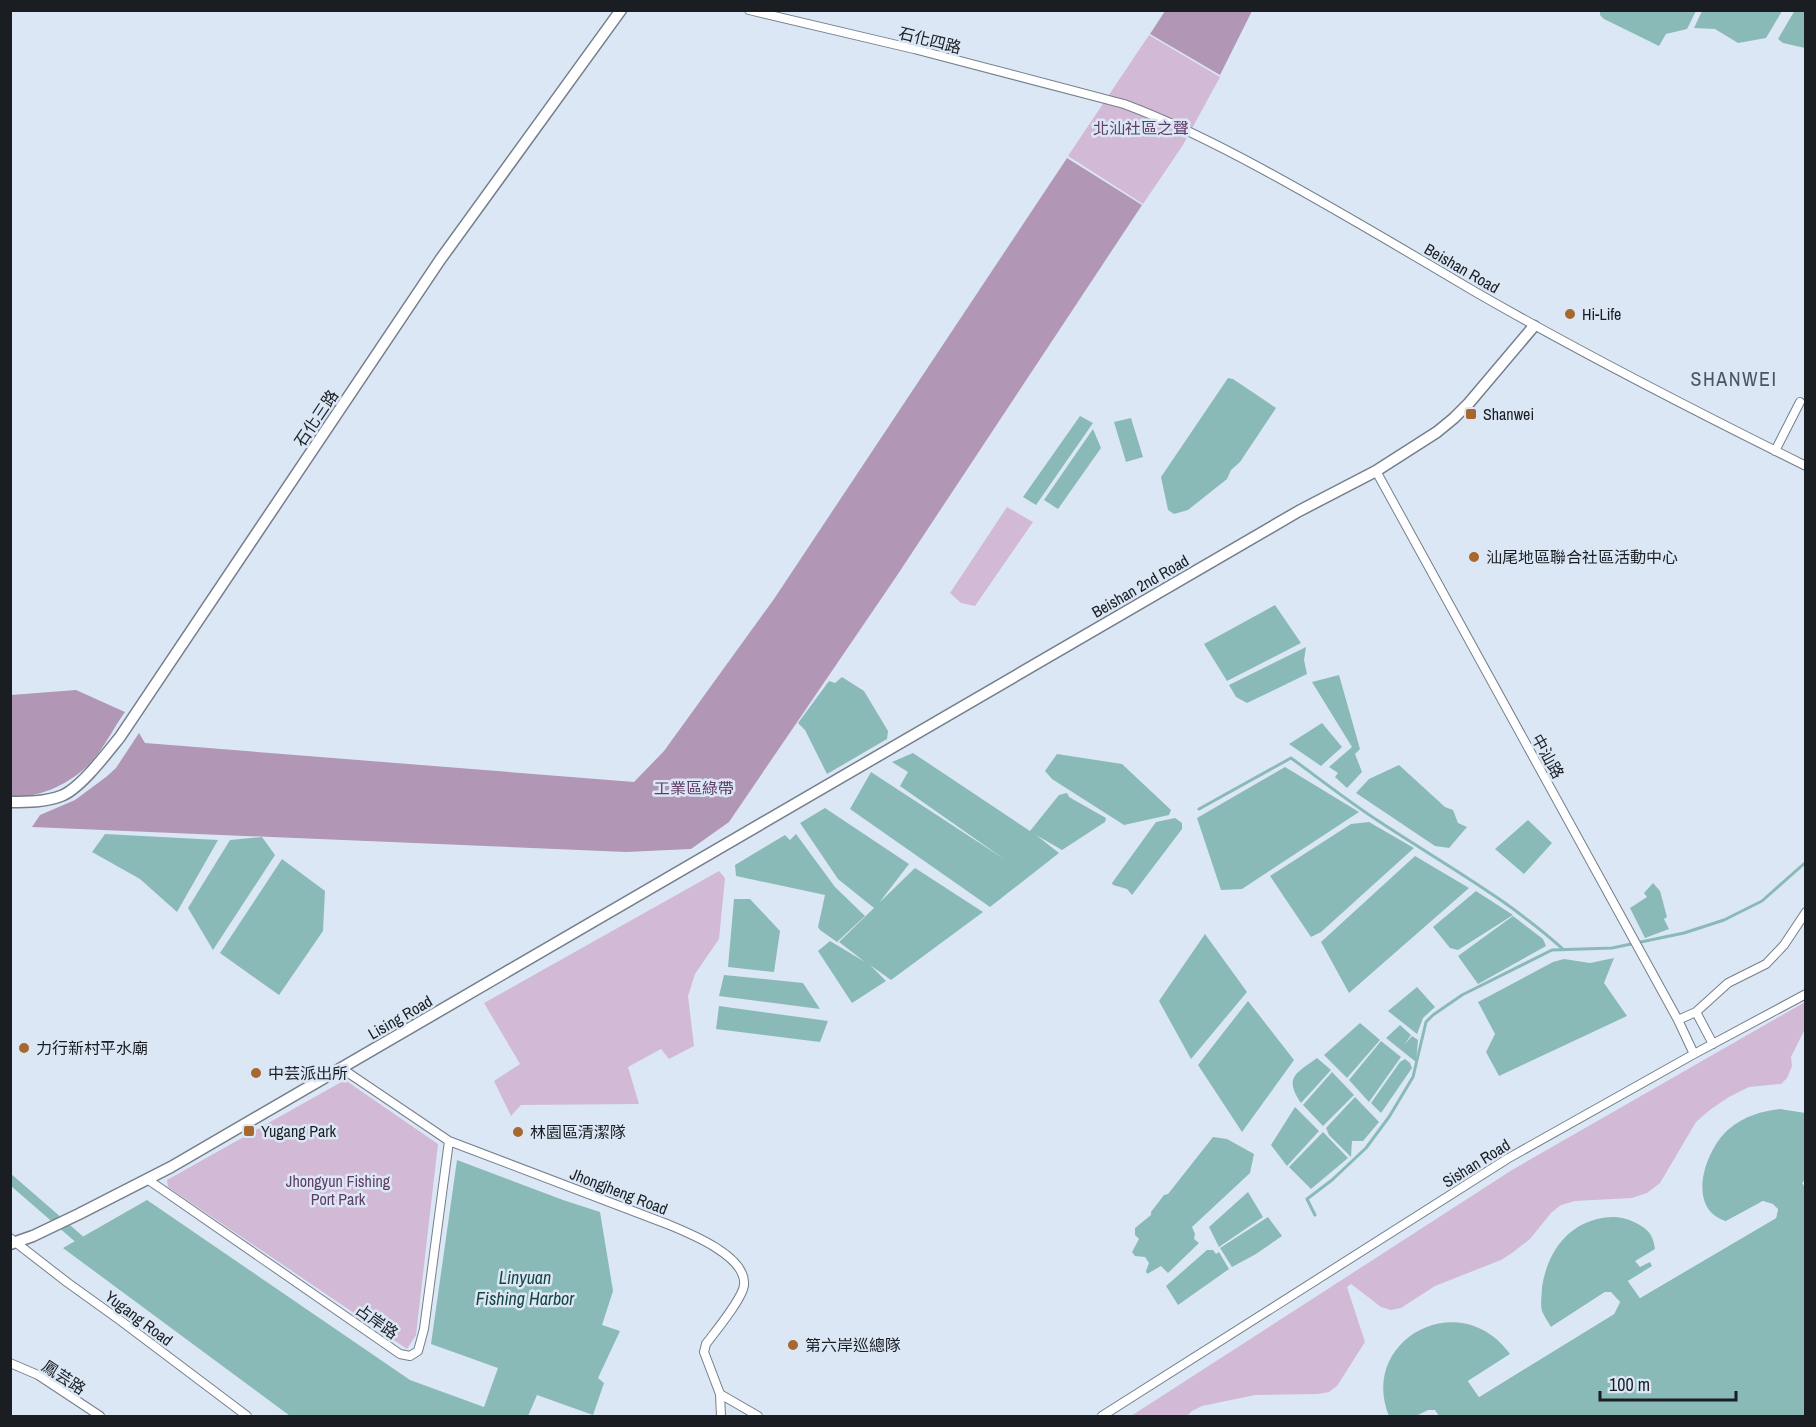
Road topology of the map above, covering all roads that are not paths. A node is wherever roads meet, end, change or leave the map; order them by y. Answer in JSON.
{"nodes":[{"id":1,"x":621,"y":10,"type":"edge"},
{"id":2,"x":749,"y":10,"type":"edge"},
{"id":3,"x":1103,"y":99,"type":"joint"},
{"id":4,"x":1534,"y":326,"type":"junction"},
{"id":5,"x":1800,"y":402,"type":"dead end"},
{"id":6,"x":1775,"y":451,"type":"junction"},
{"id":7,"x":1806,"y":466,"type":"edge"},
{"id":8,"x":1376,"y":471,"type":"junction"},
{"id":9,"x":10,"y":802,"type":"edge"},
{"id":10,"x":733,"y":840,"type":"joint"},
{"id":11,"x":1806,"y":912,"type":"edge"},
{"id":12,"x":1806,"y":994,"type":"edge"},
{"id":13,"x":1696,"y":1012,"type":"junction"},
{"id":14,"x":1678,"y":1020,"type":"junction"},
{"id":15,"x":1713,"y":1044,"type":"junction"},
{"id":16,"x":1694,"y":1054,"type":"junction"},
{"id":17,"x":341,"y":1068,"type":"junction"},
{"id":18,"x":449,"y":1142,"type":"junction"},
{"id":19,"x":147,"y":1179,"type":"junction"},
{"id":20,"x":12,"y":1241,"type":"edge"},
{"id":21,"x":10,"y":1363,"type":"edge"},
{"id":22,"x":720,"y":1394,"type":"junction"},
{"id":23,"x":100,"y":1416,"type":"edge"},
{"id":24,"x":247,"y":1416,"type":"edge"},
{"id":25,"x":721,"y":1416,"type":"edge"},
{"id":26,"x":758,"y":1416,"type":"edge"},
{"id":27,"x":1102,"y":1416,"type":"edge"}],
"edges":[{"from":1,"to":9,"type":"street","name":"石化三路"},
{"from":2,"to":3,"type":"street","name":"石化四路"},
{"from":3,"to":4,"type":"street","name":"Beishan Road"},
{"from":4,"to":6,"type":"street","name":"Beishan Road"},
{"from":4,"to":8,"type":"street","name":"Beishan 2nd Road"},
{"from":5,"to":6,"type":"street"},
{"from":6,"to":7,"type":"street","name":"Beishan Road"},
{"from":8,"to":10,"type":"street","name":"Beishan 2nd Road"},
{"from":8,"to":14,"type":"street","name":"中汕路"},
{"from":10,"to":17,"type":"street","name":"Lising Road"},
{"from":11,"to":13,"type":"street"},
{"from":12,"to":15,"type":"street","name":"Sishan Road"},
{"from":13,"to":14,"type":"street"},
{"from":13,"to":15,"type":"street"},
{"from":14,"to":16,"type":"street","name":"中汕路"},
{"from":15,"to":16,"type":"street","name":"Sishan Road"},
{"from":16,"to":27,"type":"street","name":"Sishan Road"},
{"from":17,"to":18,"type":"street","name":"Jhongjheng Road"},
{"from":17,"to":19,"type":"street","name":"Lising Road"},
{"from":18,"to":19,"type":"street","name":"占岸路"},
{"from":18,"to":22,"type":"street","name":"Jhongjheng Road"},
{"from":19,"to":20,"type":"street","name":"Lising Road"},
{"from":20,"to":24,"type":"street","name":"Yugang Road"},
{"from":21,"to":23,"type":"street","name":"鳳芸路"},
{"from":22,"to":25,"type":"street","name":"Jhongjheng Road"},
{"from":22,"to":26,"type":"street"}]}
